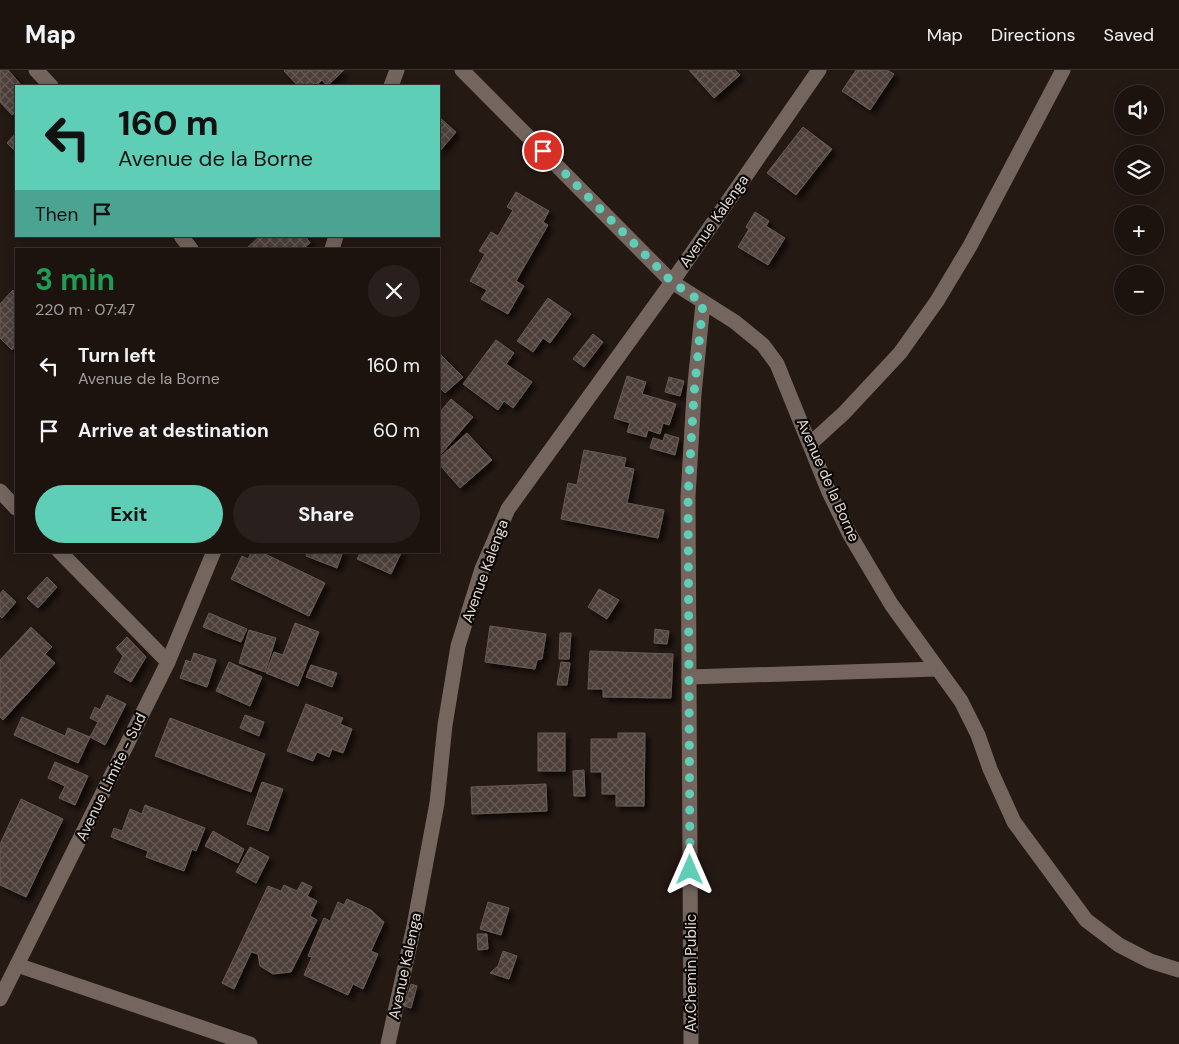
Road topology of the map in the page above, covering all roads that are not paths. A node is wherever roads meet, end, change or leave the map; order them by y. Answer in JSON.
{"nodes":[{"id":1,"x":36,"y":70,"type":"edge"},
{"id":2,"x":396,"y":70,"type":"edge"},
{"id":3,"x":462,"y":70,"type":"edge"},
{"id":4,"x":819,"y":70,"type":"edge"},
{"id":5,"x":1063,"y":70,"type":"edge"},
{"id":6,"x":49,"y":85,"type":"edge"},
{"id":7,"x":391,"y":85,"type":"edge"},
{"id":8,"x":182,"y":237,"type":"edge"},
{"id":9,"x":190,"y":248,"type":"edge"},
{"id":10,"x":672,"y":282,"type":"junction"},
{"id":11,"x":703,"y":303,"type":"junction"},
{"id":12,"x":810,"y":444,"type":"junction"},
{"id":13,"x":0,"y":491,"type":"edge"},
{"id":14,"x":15,"y":507,"type":"edge"},
{"id":15,"x":61,"y":553,"type":"edge"},
{"id":16,"x":213,"y":553,"type":"edge"},
{"id":17,"x":168,"y":662,"type":"junction"},
{"id":18,"x":938,"y":669,"type":"junction"},
{"id":19,"x":689,"y":677,"type":"junction"},
{"id":20,"x":17,"y":965,"type":"junction"},
{"id":21,"x":1179,"y":970,"type":"edge"},
{"id":22,"x":0,"y":999,"type":"edge"},
{"id":23,"x":250,"y":1044,"type":"edge"},
{"id":24,"x":388,"y":1044,"type":"edge"},
{"id":25,"x":691,"y":1044,"type":"edge"}],
"edges":[{"from":1,"to":6,"type":"street"},
{"from":2,"to":7,"type":"street"},
{"from":3,"to":10,"type":"street","name":"Avenue de la Borne"},
{"from":4,"to":10,"type":"street","name":"Avenue Kalenga"},
{"from":5,"to":12,"type":"street"},
{"from":8,"to":9,"type":"street"},
{"from":10,"to":11,"type":"street","name":"Avenue de la Borne"},
{"from":10,"to":24,"type":"street","name":"Avenue Kalenga"},
{"from":11,"to":12,"type":"street","name":"Avenue de la Borne"},
{"from":11,"to":19,"type":"street","name":"Av.Chemin Public"},
{"from":12,"to":18,"type":"street","name":"Avenue de la Borne"},
{"from":13,"to":14,"type":"street"},
{"from":15,"to":17,"type":"street"},
{"from":16,"to":17,"type":"street","name":"Avenue Limite - Sud"},
{"from":17,"to":20,"type":"street","name":"Avenue Limite - Sud"},
{"from":18,"to":19,"type":"street"},
{"from":18,"to":21,"type":"street","name":"Avenue de la Borne"},
{"from":19,"to":25,"type":"street","name":"Av.Chemin Public"},
{"from":20,"to":22,"type":"street","name":"Avenue Limite - Sud"},
{"from":20,"to":23,"type":"street"}]}
